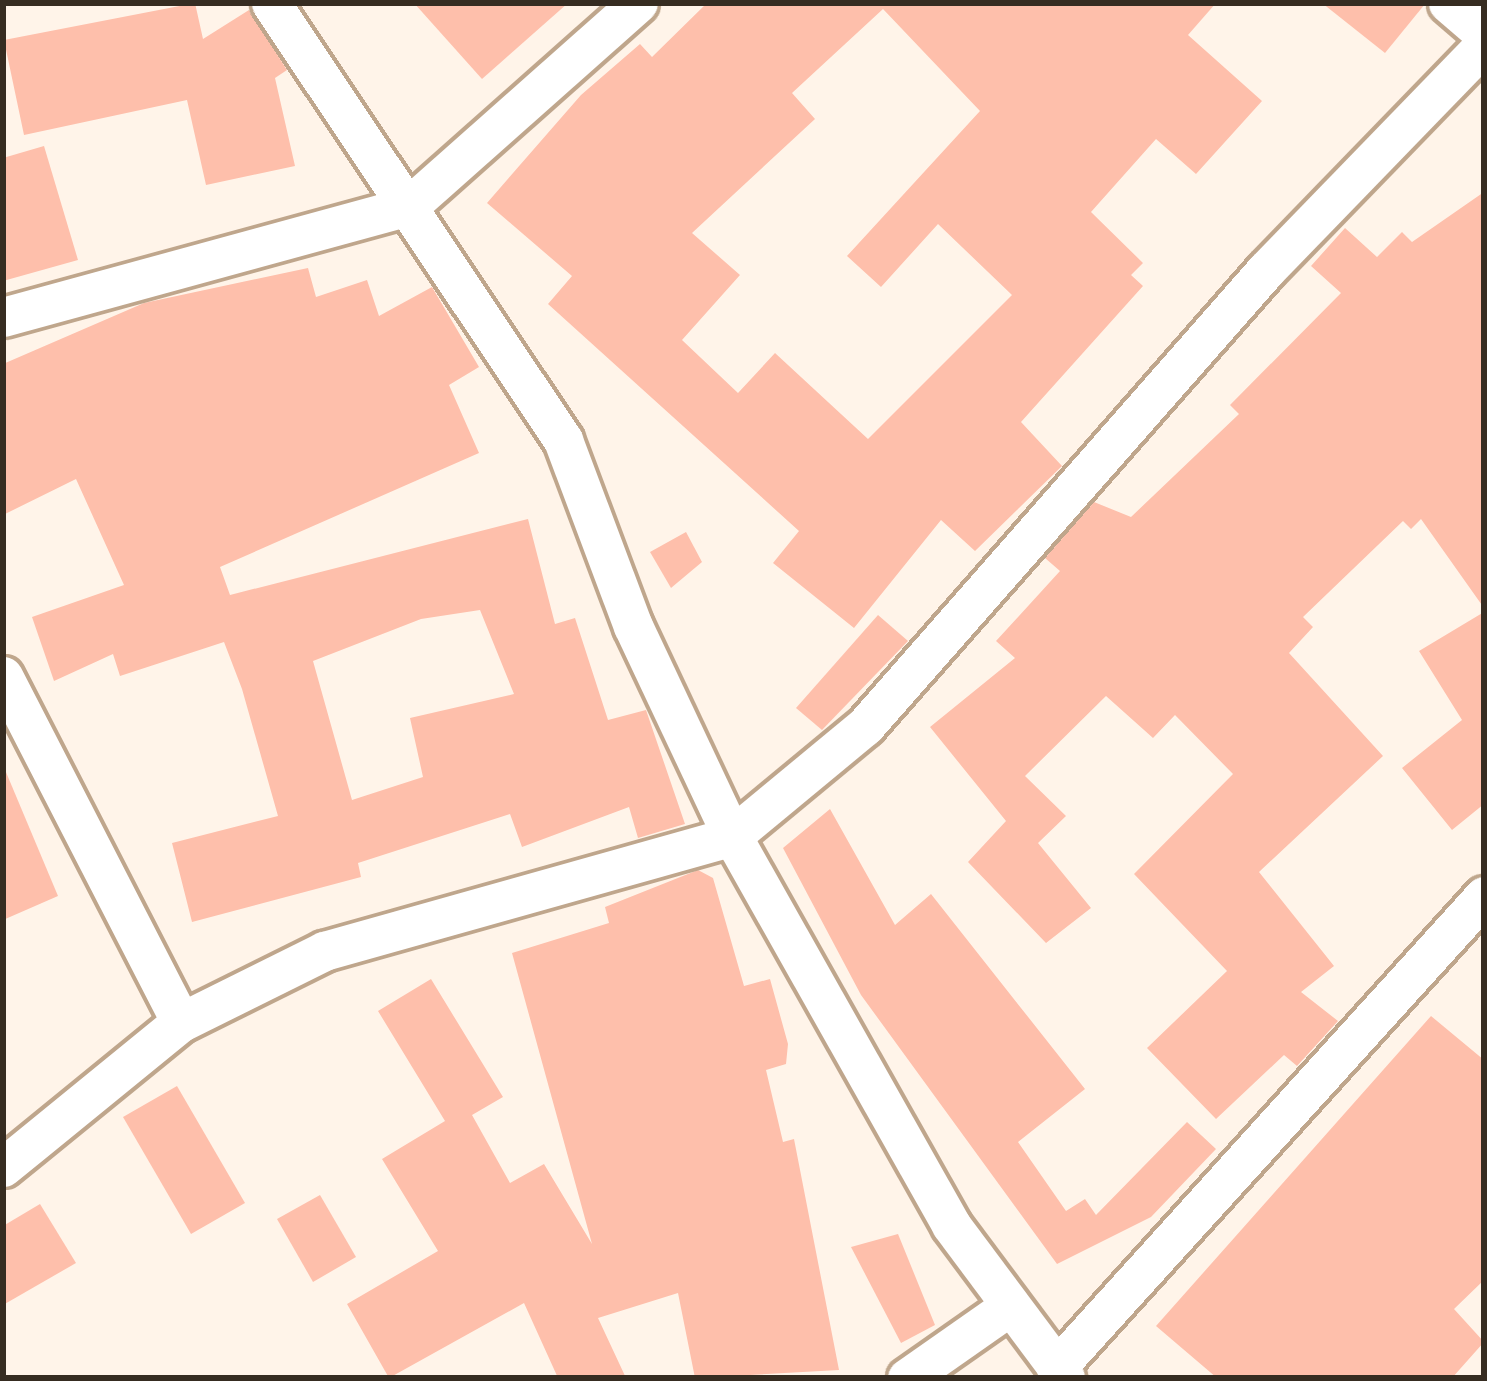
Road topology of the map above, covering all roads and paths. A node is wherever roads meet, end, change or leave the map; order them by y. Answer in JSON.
{"nodes":[{"id":1,"x":271,"y":3,"type":"edge"},
{"id":2,"x":638,"y":3,"type":"edge"},
{"id":3,"x":1448,"y":3,"type":"edge"},
{"id":4,"x":1484,"y":34,"type":"edge"},
{"id":5,"x":1484,"y":45,"type":"edge"},
{"id":6,"x":410,"y":206,"type":"junction"},
{"id":7,"x":3,"y":317,"type":"edge"},
{"id":8,"x":3,"y":676,"type":"edge"},
{"id":9,"x":732,"y":836,"type":"junction"},
{"id":10,"x":1476,"y":922,"type":"edge"},
{"id":11,"x":181,"y":1022,"type":"junction"},
{"id":12,"x":3,"y":1167,"type":"edge"},
{"id":13,"x":1010,"y":1306,"type":"junction"},
{"id":14,"x":1060,"y":1373,"type":"edge"},
{"id":15,"x":907,"y":1378,"type":"edge"}],
"edges":[{"from":1,"to":6,"type":"street"},
{"from":2,"to":6,"type":"street"},
{"from":3,"to":4,"type":"street"},
{"from":5,"to":9,"type":"street"},
{"from":6,"to":7,"type":"street"},
{"from":6,"to":9,"type":"street"},
{"from":8,"to":11,"type":"street"},
{"from":9,"to":11,"type":"street"},
{"from":9,"to":13,"type":"street"},
{"from":10,"to":14,"type":"street"},
{"from":11,"to":12,"type":"street"},
{"from":13,"to":14,"type":"street"},
{"from":13,"to":15,"type":"street"}]}
